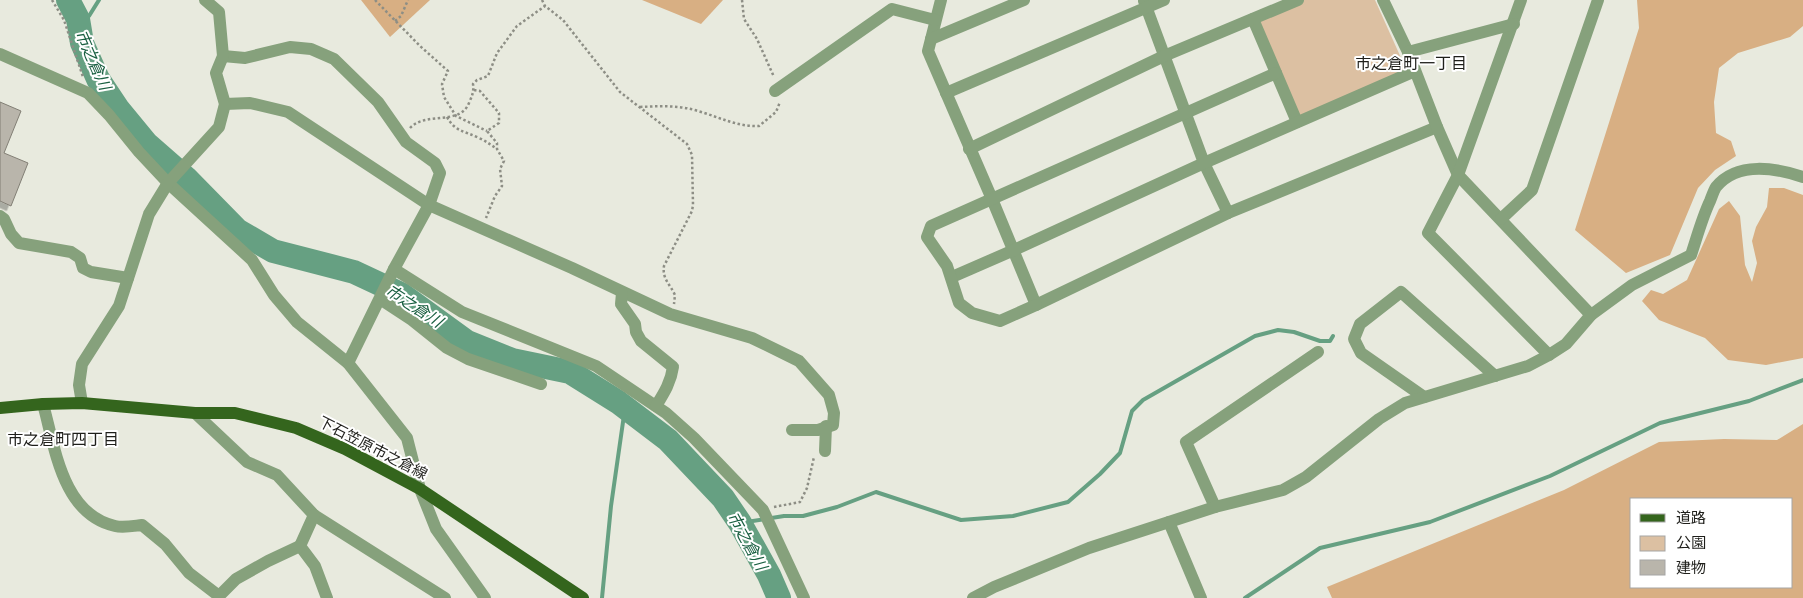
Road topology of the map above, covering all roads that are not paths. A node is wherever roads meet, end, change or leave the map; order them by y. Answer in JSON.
{"nodes":[{"id":1,"x":205,"y":0,"type":"edge"},
{"id":2,"x":941,"y":0,"type":"edge"},
{"id":3,"x":1024,"y":0,"type":"edge"},
{"id":4,"x":1164,"y":0,"type":"edge"},
{"id":5,"x":1298,"y":0,"type":"edge"},
{"id":6,"x":1521,"y":0,"type":"edge"},
{"id":7,"x":1598,"y":0,"type":"edge"},
{"id":8,"x":1386,"y":1,"type":"edge"},
{"id":9,"x":1145,"y":4,"type":"edge"},
{"id":10,"x":1253,"y":19,"type":"junction"},
{"id":11,"x":935,"y":20,"type":"junction"},
{"id":12,"x":1514,"y":24,"type":"junction"},
{"id":13,"x":931,"y":39,"type":"junction"},
{"id":14,"x":1408,"y":52,"type":"junction"},
{"id":15,"x":0,"y":54,"type":"edge"},
{"id":16,"x":223,"y":56,"type":"junction"},
{"id":17,"x":1164,"y":56,"type":"junction"},
{"id":18,"x":1415,"y":71,"type":"junction"},
{"id":19,"x":1276,"y":73,"type":"junction"},
{"id":20,"x":777,"y":89,"type":"road end"},
{"id":21,"x":946,"y":93,"type":"junction"},
{"id":22,"x":225,"y":104,"type":"junction"},
{"id":23,"x":1186,"y":113,"type":"junction"},
{"id":24,"x":1297,"y":122,"type":"junction"},
{"id":25,"x":1437,"y":127,"type":"junction"},
{"id":26,"x":969,"y":149,"type":"junction"},
{"id":27,"x":1204,"y":163,"type":"junction"},
{"id":28,"x":1458,"y":174,"type":"junction"},
{"id":29,"x":1803,"y":177,"type":"edge"},
{"id":30,"x":168,"y":183,"type":"junction"},
{"id":31,"x":992,"y":199,"type":"junction"},
{"id":32,"x":429,"y":205,"type":"junction"},
{"id":33,"x":1228,"y":213,"type":"junction"},
{"id":34,"x":0,"y":216,"type":"edge"},
{"id":35,"x":1501,"y":219,"type":"junction"},
{"id":36,"x":1014,"y":250,"type":"junction"},
{"id":37,"x":394,"y":269,"type":"junction"},
{"id":38,"x":952,"y":276,"type":"junction"},
{"id":39,"x":128,"y":278,"type":"junction"},
{"id":40,"x":622,"y":293,"type":"junction"},
{"id":41,"x":380,"y":299,"type":"junction"},
{"id":42,"x":1036,"y":305,"type":"junction"},
{"id":43,"x":1591,"y":315,"type":"junction"},
{"id":44,"x":1318,"y":352,"type":"dead end"},
{"id":45,"x":1549,"y":355,"type":"junction"},
{"id":46,"x":348,"y":363,"type":"junction"},
{"id":47,"x":1495,"y":376,"type":"junction"},
{"id":48,"x":541,"y":384,"type":"dead end"},
{"id":49,"x":1424,"y":398,"type":"junction"},
{"id":50,"x":82,"y":403,"type":"junction"},
{"id":51,"x":43,"y":404,"type":"junction"},
{"id":52,"x":656,"y":406,"type":"junction"},
{"id":53,"x":0,"y":408,"type":"edge"},
{"id":54,"x":195,"y":413,"type":"junction"},
{"id":55,"x":826,"y":426,"type":"junction"},
{"id":56,"x":792,"y":430,"type":"dead end"},
{"id":57,"x":820,"y":451,"type":"road end"},
{"id":58,"x":420,"y":489,"type":"junction"},
{"id":59,"x":1215,"y":507,"type":"junction"},
{"id":60,"x":314,"y":515,"type":"junction"},
{"id":61,"x":1169,"y":522,"type":"junction"},
{"id":62,"x":300,"y":546,"type":"junction"},
{"id":63,"x":218,"y":597,"type":"edge"},
{"id":64,"x":327,"y":598,"type":"edge"},
{"id":65,"x":445,"y":598,"type":"edge"},
{"id":66,"x":485,"y":598,"type":"edge"},
{"id":67,"x":583,"y":598,"type":"edge"},
{"id":68,"x":804,"y":598,"type":"edge"},
{"id":69,"x":973,"y":598,"type":"edge"},
{"id":70,"x":1202,"y":598,"type":"edge"}],
"edges":[{"from":1,"to":16,"type":"street"},
{"from":2,"to":11,"type":"street"},
{"from":3,"to":13,"type":"street"},
{"from":4,"to":9,"type":"street"},
{"from":5,"to":10,"type":"street"},
{"from":6,"to":12,"type":"street"},
{"from":7,"to":35,"type":"street"},
{"from":8,"to":14,"type":"street"},
{"from":9,"to":17,"type":"street"},
{"from":9,"to":21,"type":"street"},
{"from":10,"to":17,"type":"street"},
{"from":10,"to":19,"type":"street"},
{"from":11,"to":13,"type":"street"},
{"from":11,"to":20,"type":"street"},
{"from":12,"to":14,"type":"street"},
{"from":12,"to":28,"type":"street"},
{"from":13,"to":21,"type":"street"},
{"from":14,"to":18,"type":"street"},
{"from":15,"to":30,"type":"street"},
{"from":16,"to":22,"type":"street"},
{"from":16,"to":32,"type":"street"},
{"from":17,"to":23,"type":"street"},
{"from":17,"to":26,"type":"street"},
{"from":18,"to":24,"type":"street"},
{"from":18,"to":25,"type":"street"},
{"from":19,"to":23,"type":"street"},
{"from":19,"to":24,"type":"street"},
{"from":21,"to":26,"type":"street"},
{"from":22,"to":30,"type":"street"},
{"from":22,"to":32,"type":"street"},
{"from":23,"to":27,"type":"street"},
{"from":23,"to":31,"type":"street"},
{"from":24,"to":27,"type":"street"},
{"from":25,"to":28,"type":"street"},
{"from":25,"to":33,"type":"street"},
{"from":26,"to":31,"type":"street"},
{"from":27,"to":33,"type":"street"},
{"from":27,"to":36,"type":"street"},
{"from":28,"to":35,"type":"street"},
{"from":28,"to":45,"type":"street"},
{"from":29,"to":43,"type":"street"},
{"from":30,"to":39,"type":"street"},
{"from":30,"to":46,"type":"street"},
{"from":31,"to":36,"type":"street"},
{"from":31,"to":38,"type":"street"},
{"from":32,"to":37,"type":"street"},
{"from":32,"to":40,"type":"street"},
{"from":33,"to":42,"type":"street"},
{"from":34,"to":39,"type":"street"},
{"from":35,"to":43,"type":"street"},
{"from":36,"to":38,"type":"street"},
{"from":36,"to":42,"type":"street"},
{"from":37,"to":41,"type":"street"},
{"from":37,"to":52,"type":"street"},
{"from":38,"to":42,"type":"street"},
{"from":39,"to":50,"type":"street"},
{"from":40,"to":52,"type":"street"},
{"from":40,"to":55,"type":"street"},
{"from":41,"to":46,"type":"street"},
{"from":41,"to":48,"type":"street"},
{"from":43,"to":45,"type":"street"},
{"from":44,"to":59,"type":"street"},
{"from":45,"to":47,"type":"street"},
{"from":46,"to":58,"type":"street"},
{"from":47,"to":49,"type":"street"},
{"from":47,"to":49,"type":"street"},
{"from":49,"to":59,"type":"street"},
{"from":50,"to":51,"type":"main road","name":"下石笠原市之倉線"},
{"from":50,"to":54,"type":"main road","name":"下石笠原市之倉線"},
{"from":51,"to":53,"type":"main road","name":"下石笠原市之倉線"},
{"from":51,"to":63,"type":"street"},
{"from":52,"to":68,"type":"street"},
{"from":54,"to":58,"type":"main road","name":"下石笠原市之倉線"},
{"from":54,"to":60,"type":"street"},
{"from":55,"to":56,"type":"street"},
{"from":55,"to":57,"type":"street"},
{"from":58,"to":66,"type":"street"},
{"from":58,"to":67,"type":"main road","name":"下石笠原市之倉線"},
{"from":59,"to":61,"type":"street"},
{"from":60,"to":62,"type":"street"},
{"from":60,"to":65,"type":"street"},
{"from":61,"to":69,"type":"street"},
{"from":61,"to":70,"type":"street"},
{"from":62,"to":63,"type":"street"},
{"from":62,"to":64,"type":"street"}]}
